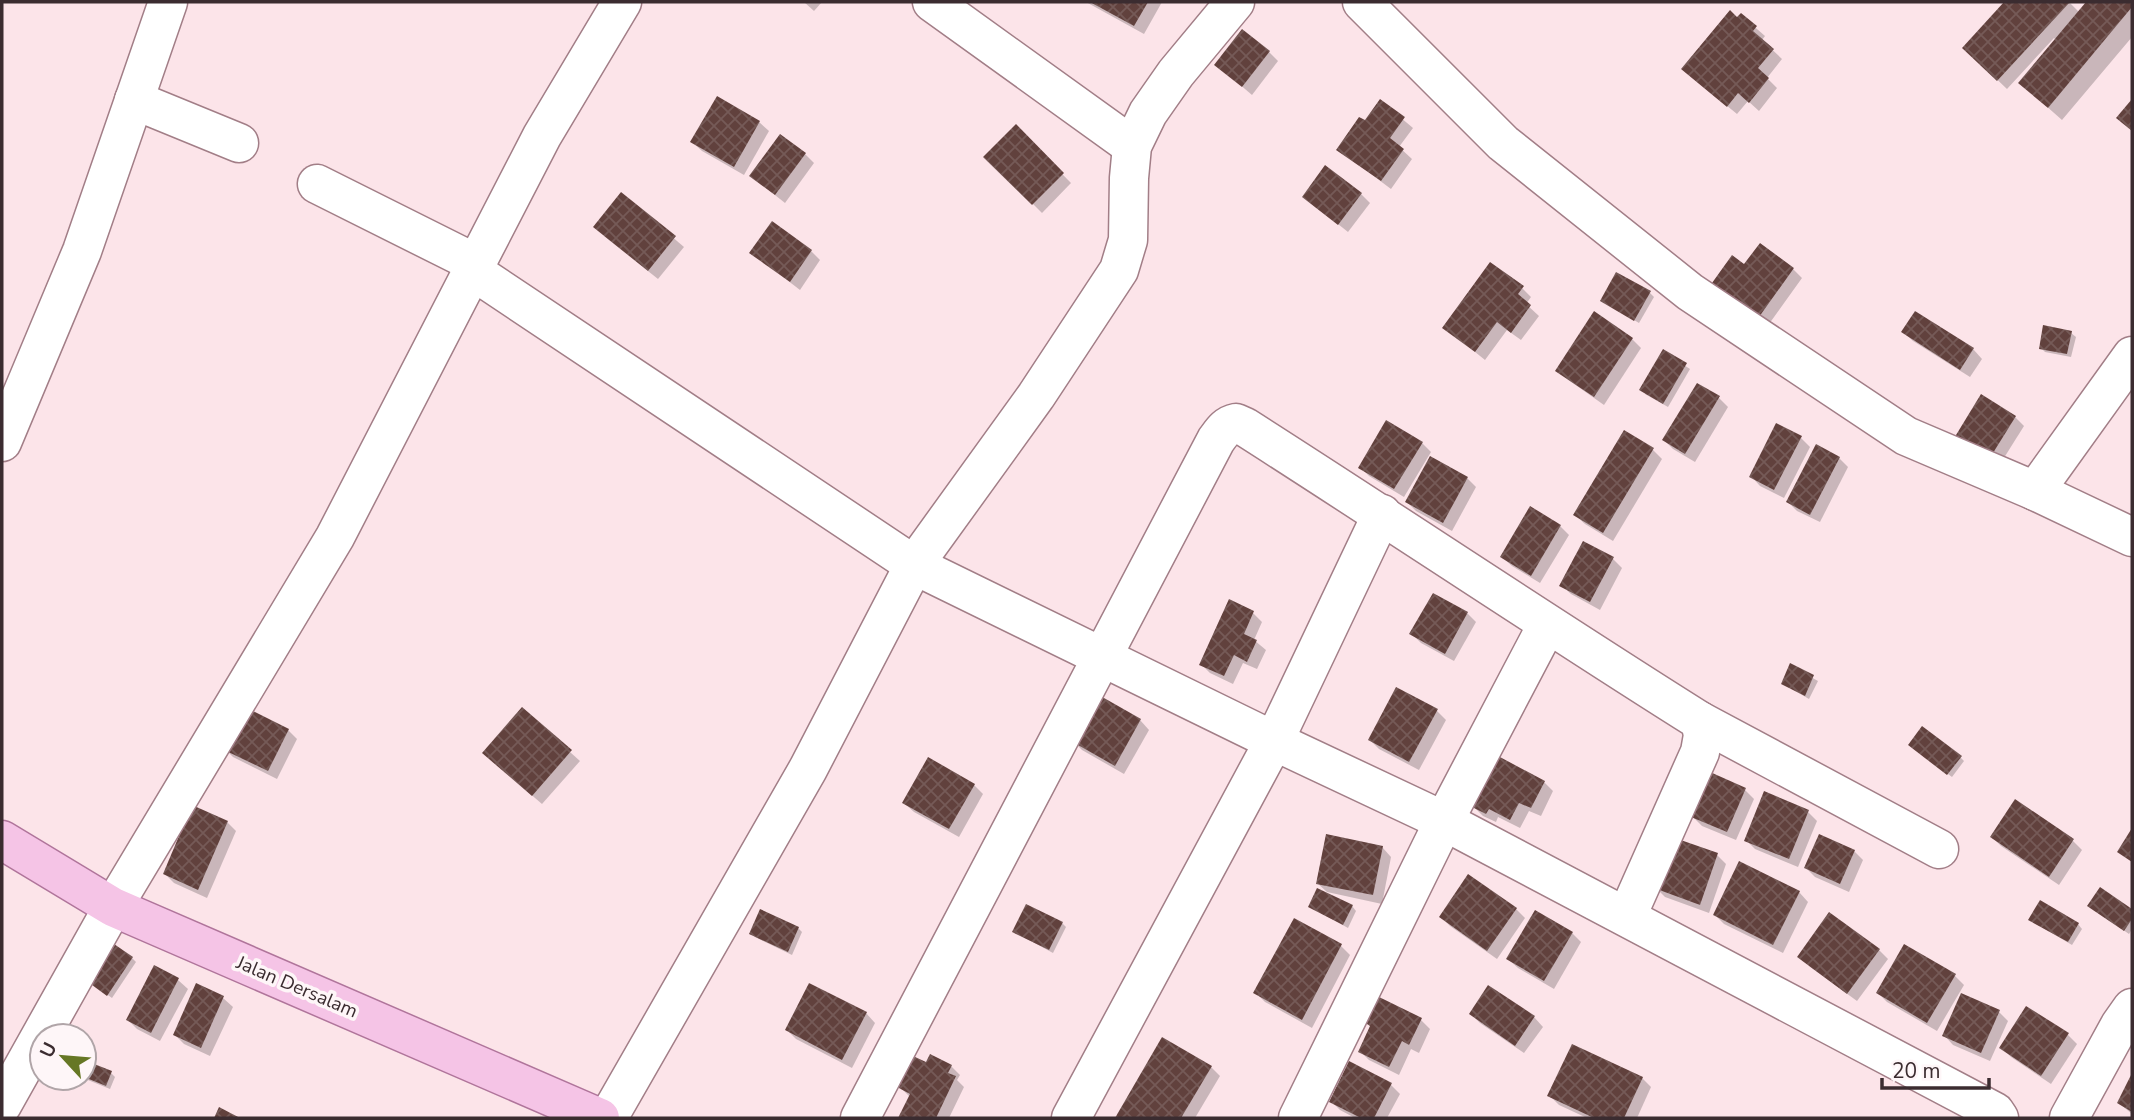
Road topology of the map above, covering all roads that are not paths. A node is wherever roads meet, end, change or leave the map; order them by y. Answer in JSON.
{"nodes":[{"id":1,"x":168,"y":2,"type":"edge"},
{"id":2,"x":622,"y":2,"type":"edge"},
{"id":3,"x":932,"y":2,"type":"edge"},
{"id":4,"x":1362,"y":2,"type":"edge"},
{"id":5,"x":1219,"y":7,"type":"edge"},
{"id":6,"x":134,"y":100,"type":"junction"},
{"id":7,"x":239,"y":143,"type":"dead end"},
{"id":8,"x":1132,"y":146,"type":"junction"},
{"id":9,"x":317,"y":184,"type":"dead end"},
{"id":10,"x":475,"y":268,"type":"junction"},
{"id":11,"x":2132,"y":356,"type":"edge"},
{"id":12,"x":2,"y":442,"type":"edge"},
{"id":13,"x":2035,"y":491,"type":"junction"},
{"id":14,"x":1382,"y":514,"type":"junction"},
{"id":15,"x":2132,"y":537,"type":"edge"},
{"id":16,"x":914,"y":565,"type":"junction"},
{"id":17,"x":1547,"y":625,"type":"junction"},
{"id":18,"x":1104,"y":657,"type":"junction"},
{"id":19,"x":1700,"y":721,"type":"junction"},
{"id":20,"x":1274,"y":741,"type":"junction"},
{"id":21,"x":1444,"y":821,"type":"junction"},
{"id":22,"x":2,"y":840,"type":"edge"},
{"id":23,"x":1939,"y":849,"type":"dead end"},
{"id":24,"x":113,"y":906,"type":"junction"},
{"id":25,"x":1627,"y":916,"type":"junction"},
{"id":26,"x":2132,"y":1008,"type":"edge"},
{"id":27,"x":2,"y":1105,"type":"edge"},
{"id":28,"x":595,"y":1117,"type":"edge"},
{"id":29,"x":860,"y":1118,"type":"edge"},
{"id":30,"x":1071,"y":1118,"type":"edge"},
{"id":31,"x":1298,"y":1118,"type":"edge"},
{"id":32,"x":1999,"y":1118,"type":"edge"},
{"id":33,"x":2070,"y":1118,"type":"edge"}],
"edges":[{"from":1,"to":6,"type":"street"},
{"from":2,"to":10,"type":"street"},
{"from":3,"to":8,"type":"street"},
{"from":4,"to":13,"type":"street"},
{"from":5,"to":8,"type":"street"},
{"from":6,"to":7,"type":"street"},
{"from":6,"to":12,"type":"street"},
{"from":8,"to":16,"type":"street"},
{"from":9,"to":10,"type":"street"},
{"from":10,"to":16,"type":"street"},
{"from":10,"to":24,"type":"street"},
{"from":11,"to":13,"type":"street"},
{"from":13,"to":15,"type":"street"},
{"from":14,"to":17,"type":"street"},
{"from":14,"to":18,"type":"street"},
{"from":14,"to":20,"type":"street"},
{"from":16,"to":18,"type":"street"},
{"from":16,"to":28,"type":"street"},
{"from":17,"to":19,"type":"street"},
{"from":17,"to":21,"type":"street"},
{"from":18,"to":20,"type":"street"},
{"from":18,"to":29,"type":"street"},
{"from":19,"to":23,"type":"street"},
{"from":19,"to":25,"type":"street"},
{"from":20,"to":21,"type":"street"},
{"from":20,"to":30,"type":"street"},
{"from":21,"to":25,"type":"street"},
{"from":21,"to":31,"type":"street"},
{"from":22,"to":24,"type":"main road","name":"Jalan Dersalam"},
{"from":24,"to":27,"type":"street"},
{"from":24,"to":28,"type":"main road","name":"Jalan Dersalam"},
{"from":25,"to":32,"type":"street"},
{"from":26,"to":33,"type":"street"}]}
